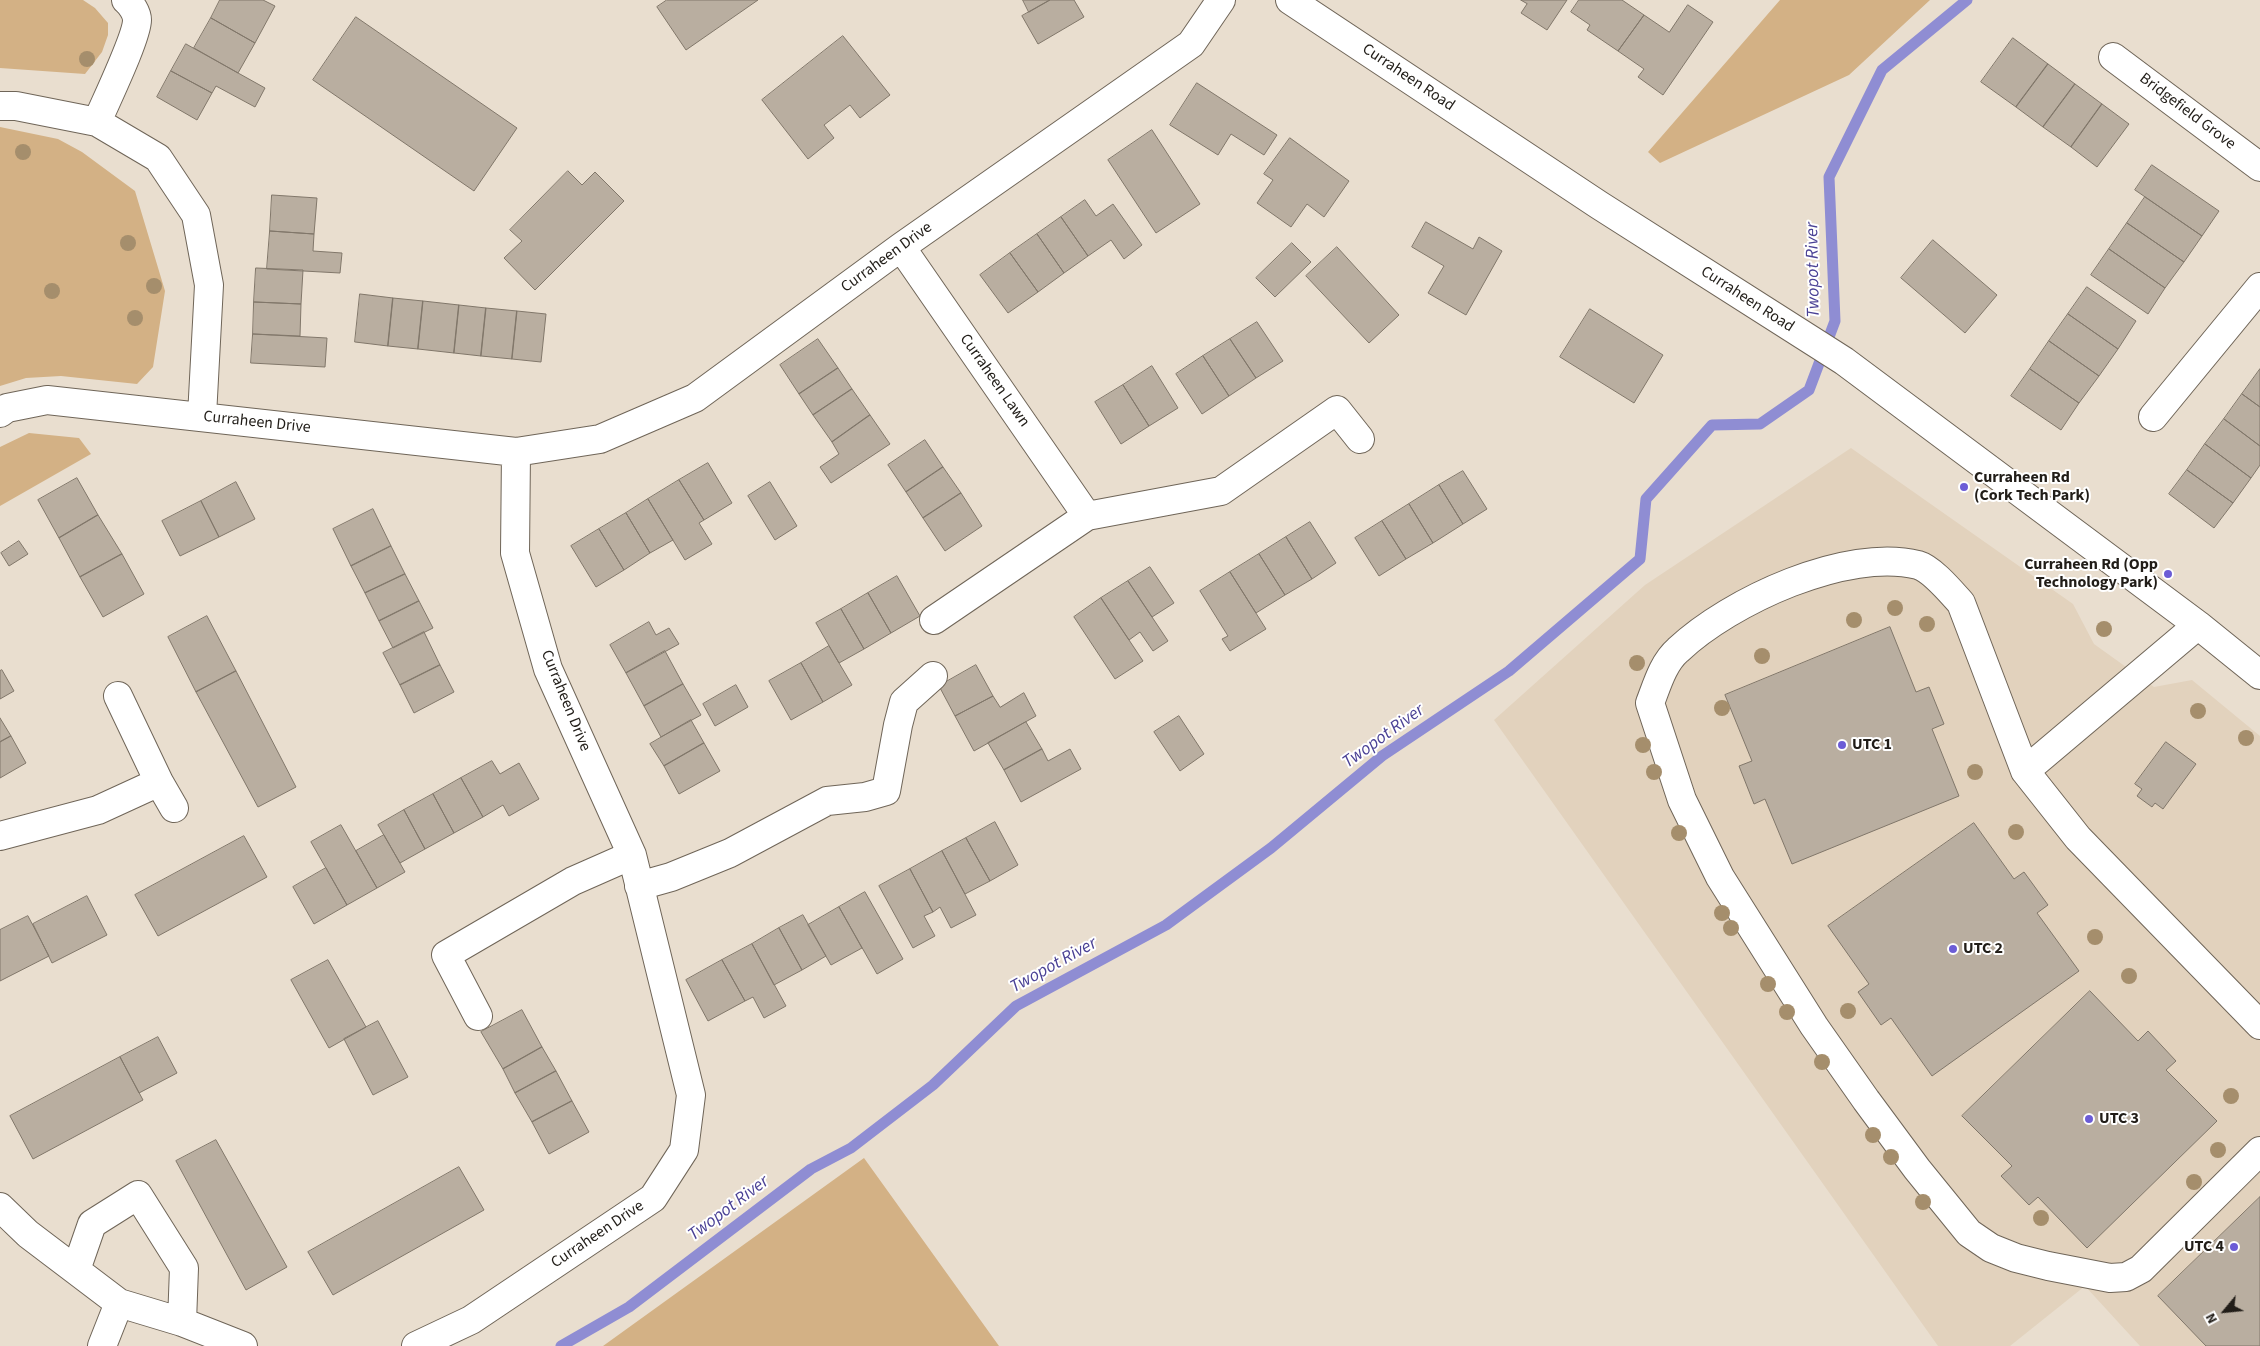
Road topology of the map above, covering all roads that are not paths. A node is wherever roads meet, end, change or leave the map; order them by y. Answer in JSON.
{"nodes":[{"id":1,"x":126,"y":0,"type":"edge"},
{"id":2,"x":1221,"y":0,"type":"edge"},
{"id":3,"x":1290,"y":0,"type":"edge"},
{"id":4,"x":2113,"y":57,"type":"dead end"},
{"id":5,"x":0,"y":106,"type":"edge"},
{"id":6,"x":97,"y":122,"type":"junction"},
{"id":7,"x":2260,"y":167,"type":"edge"},
{"id":8,"x":901,"y":247,"type":"junction"},
{"id":9,"x":2260,"y":287,"type":"edge"},
{"id":10,"x":0,"y":413,"type":"edge"},
{"id":11,"x":202,"y":416,"type":"junction"},
{"id":12,"x":2153,"y":417,"type":"dead end"},
{"id":13,"x":1360,"y":439,"type":"dead end"},
{"id":14,"x":516,"y":452,"type":"junction"},
{"id":15,"x":1087,"y":516,"type":"junction"},
{"id":16,"x":934,"y":620,"type":"dead end"},
{"id":17,"x":2198,"y":625,"type":"junction"},
{"id":18,"x":2260,"y":675,"type":"edge"},
{"id":19,"x":933,"y":676,"type":"dead end"},
{"id":20,"x":118,"y":696,"type":"dead end"},
{"id":21,"x":2025,"y":771,"type":"junction"},
{"id":22,"x":158,"y":782,"type":"junction"},
{"id":23,"x":174,"y":808,"type":"dead end"},
{"id":24,"x":0,"y":836,"type":"edge"},
{"id":25,"x":632,"y":855,"type":"junction"},
{"id":26,"x":639,"y":886,"type":"junction"},
{"id":27,"x":478,"y":1016,"type":"dead end"},
{"id":28,"x":2260,"y":1025,"type":"edge"},
{"id":29,"x":2260,"y":1151,"type":"edge"},
{"id":30,"x":0,"y":1207,"type":"edge"},
{"id":31,"x":76,"y":1270,"type":"junction"},
{"id":32,"x":120,"y":1302,"type":"junction"},
{"id":33,"x":182,"y":1322,"type":"junction"},
{"id":34,"x":102,"y":1346,"type":"edge"},
{"id":35,"x":242,"y":1346,"type":"edge"},
{"id":36,"x":416,"y":1346,"type":"edge"}],
"edges":[{"from":1,"to":6,"type":"street"},
{"from":2,"to":8,"type":"street","name":"Curraheen Drive"},
{"from":3,"to":17,"type":"street","name":"Curraheen Road"},
{"from":4,"to":7,"type":"street","name":"Bridgefield Grove"},
{"from":5,"to":6,"type":"street"},
{"from":6,"to":11,"type":"street"},
{"from":8,"to":14,"type":"street","name":"Curraheen Drive"},
{"from":8,"to":15,"type":"street","name":"Curraheen Lawn"},
{"from":9,"to":12,"type":"street"},
{"from":10,"to":11,"type":"street","name":"Curraheen Drive"},
{"from":11,"to":14,"type":"street","name":"Curraheen Drive"},
{"from":13,"to":15,"type":"street"},
{"from":14,"to":25,"type":"street","name":"Curraheen Drive"},
{"from":15,"to":16,"type":"street"},
{"from":17,"to":18,"type":"street","name":"Curraheen Road"},
{"from":17,"to":21,"type":"street"},
{"from":19,"to":26,"type":"street"},
{"from":20,"to":22,"type":"street"},
{"from":21,"to":28,"type":"street"},
{"from":21,"to":29,"type":"street"},
{"from":22,"to":23,"type":"street"},
{"from":22,"to":24,"type":"street"},
{"from":25,"to":26,"type":"street","name":"Curraheen Drive"},
{"from":25,"to":27,"type":"street"},
{"from":26,"to":36,"type":"street","name":"Curraheen Drive"},
{"from":30,"to":31,"type":"street"},
{"from":31,"to":32,"type":"street"},
{"from":31,"to":33,"type":"street"},
{"from":32,"to":33,"type":"street"},
{"from":32,"to":34,"type":"street"},
{"from":33,"to":35,"type":"street"}]}
